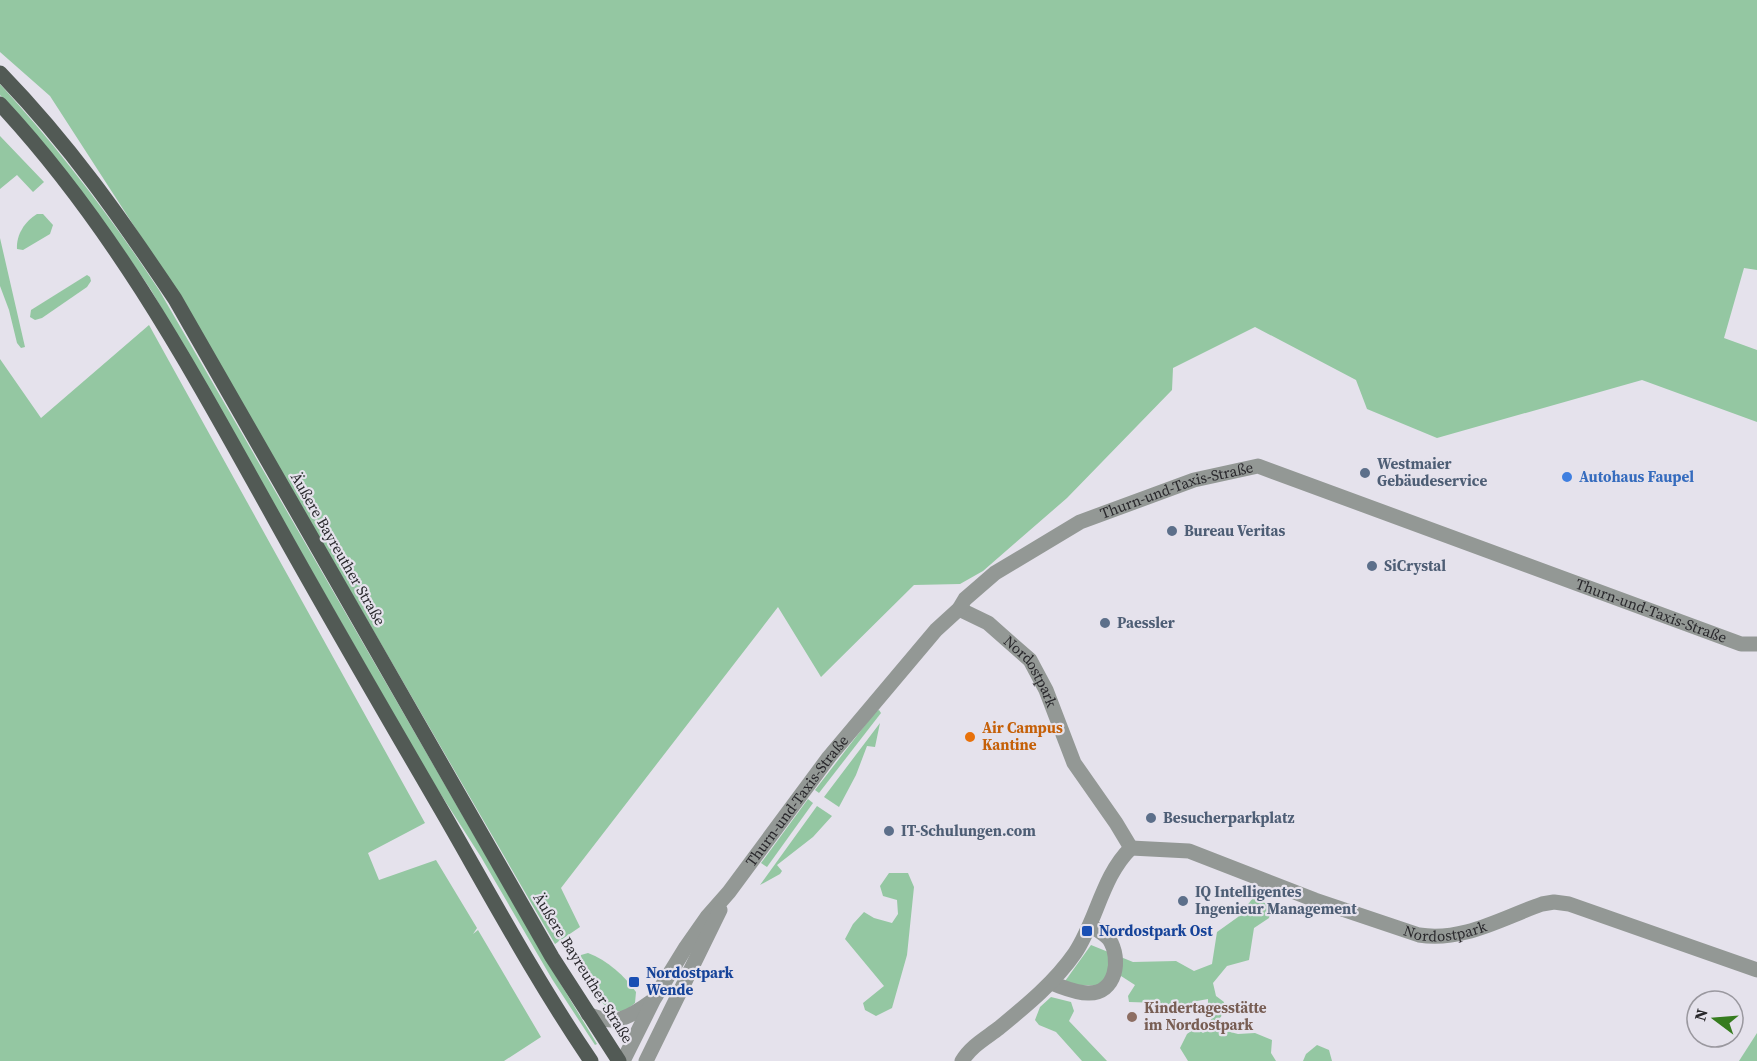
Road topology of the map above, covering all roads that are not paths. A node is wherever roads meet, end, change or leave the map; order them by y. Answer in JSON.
{"nodes":[{"id":1,"x":0,"y":73,"type":"edge"},
{"id":2,"x":0,"y":104,"type":"edge"},
{"id":3,"x":958,"y":609,"type":"junction"},
{"id":4,"x":1757,"y":644,"type":"edge"},
{"id":5,"x":1131,"y":848,"type":"junction"},
{"id":6,"x":729,"y":892,"type":"junction"},
{"id":7,"x":1090,"y":925,"type":"junction"},
{"id":8,"x":1757,"y":970,"type":"edge"},
{"id":9,"x":1051,"y":983,"type":"junction"},
{"id":10,"x":654,"y":999,"type":"junction"},
{"id":11,"x":588,"y":1014,"type":"junction"},
{"id":12,"x":591,"y":1061,"type":"edge"},
{"id":13,"x":621,"y":1061,"type":"edge"},
{"id":14,"x":646,"y":1061,"type":"edge"},
{"id":15,"x":962,"y":1061,"type":"edge"}],
"edges":[{"from":1,"to":11,"type":"main road","name":"Äußere Bayreuther Straße"},
{"from":2,"to":12,"type":"main road"},
{"from":3,"to":4,"type":"street","name":"Thurn-und-Taxis-Straße"},
{"from":3,"to":5,"type":"street","name":"Nordostpark"},
{"from":3,"to":6,"type":"street","name":"Thurn-und-Taxis-Straße"},
{"from":5,"to":7,"type":"street"},
{"from":5,"to":8,"type":"street","name":"Nordostpark"},
{"from":6,"to":10,"type":"street","name":"Thurn-und-Taxis-Straße"},
{"from":6,"to":14,"type":"street","name":"Thurn-und-Taxis-Straße"},
{"from":7,"to":9,"type":"street"},
{"from":7,"to":9,"type":"street"},
{"from":9,"to":15,"type":"street"},
{"from":10,"to":11,"type":"street"},
{"from":10,"to":13,"type":"street","name":"Thurn-und-Taxis-Straße"},
{"from":11,"to":13,"type":"main road","name":"Äußere Bayreuther Straße"}]}
